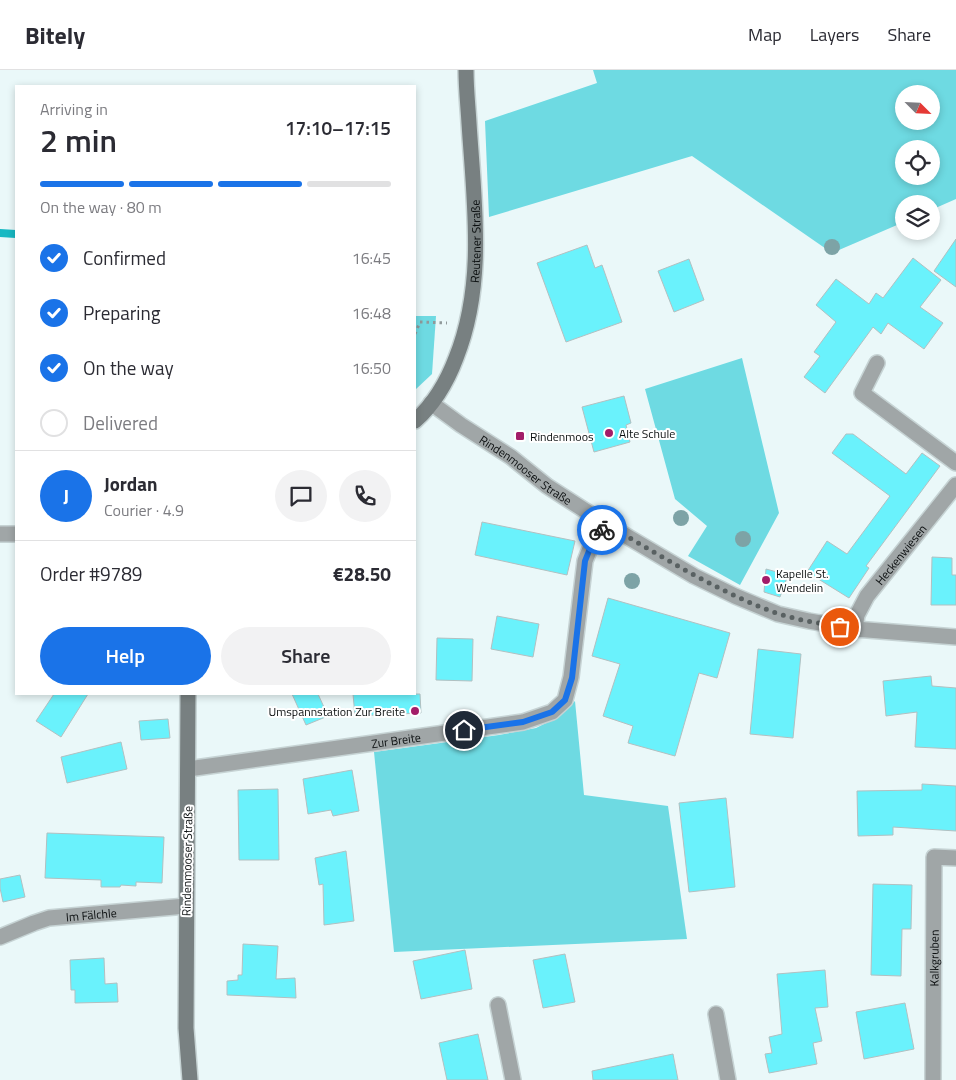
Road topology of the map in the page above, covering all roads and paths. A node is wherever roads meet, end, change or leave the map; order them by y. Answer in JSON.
{"nodes":[{"id":1,"x":466,"y":70,"type":"edge"},
{"id":2,"x":468,"y":324,"type":"junction"},
{"id":3,"x":416,"y":332,"type":"edge"},
{"id":4,"x":877,"y":363,"type":"dead end"},
{"id":5,"x":431,"y":403,"type":"junction"},
{"id":6,"x":416,"y":420,"type":"edge"},
{"id":7,"x":956,"y":463,"type":"edge"},
{"id":8,"x":956,"y":485,"type":"edge"},
{"id":9,"x":606,"y":524,"type":"junction"},
{"id":10,"x":0,"y":534,"type":"edge"},
{"id":11,"x":15,"y":534,"type":"edge"},
{"id":12,"x":856,"y":629,"type":"junction"},
{"id":13,"x":956,"y":637,"type":"edge"},
{"id":14,"x":188,"y":695,"type":"edge"},
{"id":15,"x":188,"y":769,"type":"junction"},
{"id":16,"x":956,"y":858,"type":"edge"},
{"id":17,"x":186,"y":906,"type":"junction"},
{"id":18,"x":0,"y":937,"type":"edge"},
{"id":19,"x":498,"y":1005,"type":"dead end"},
{"id":20,"x":716,"y":1014,"type":"dead end"},
{"id":21,"x":190,"y":1080,"type":"edge"},
{"id":22,"x":513,"y":1080,"type":"edge"},
{"id":23,"x":728,"y":1080,"type":"edge"},
{"id":24,"x":933,"y":1080,"type":"edge"}],
"edges":[{"from":1,"to":2,"type":"street","name":"Reutener Straße"},
{"from":2,"to":3,"type":"path"},
{"from":2,"to":5,"type":"street","name":"Reutener Straße"},
{"from":4,"to":7,"type":"street"},
{"from":5,"to":6,"type":"street"},
{"from":5,"to":9,"type":"street","name":"Rindenmooser Straße"},
{"from":8,"to":12,"type":"street","name":"Heckenwiesen"},
{"from":9,"to":12,"type":"street","name":"Rindenmooser Straße"},
{"from":9,"to":15,"type":"street","name":"Zur Breite"},
{"from":10,"to":11,"type":"street"},
{"from":12,"to":13,"type":"street","name":"Rindenmooser Straße"},
{"from":14,"to":15,"type":"street","name":"Rindenmooser Straße"},
{"from":15,"to":17,"type":"street","name":"Rindenmooser Straße"},
{"from":16,"to":24,"type":"street","name":"Kalkgruben"},
{"from":17,"to":18,"type":"street","name":"Im Fälchle"},
{"from":17,"to":21,"type":"street","name":"Rindenmooser Straße"},
{"from":19,"to":22,"type":"street"},
{"from":20,"to":23,"type":"street"}]}
